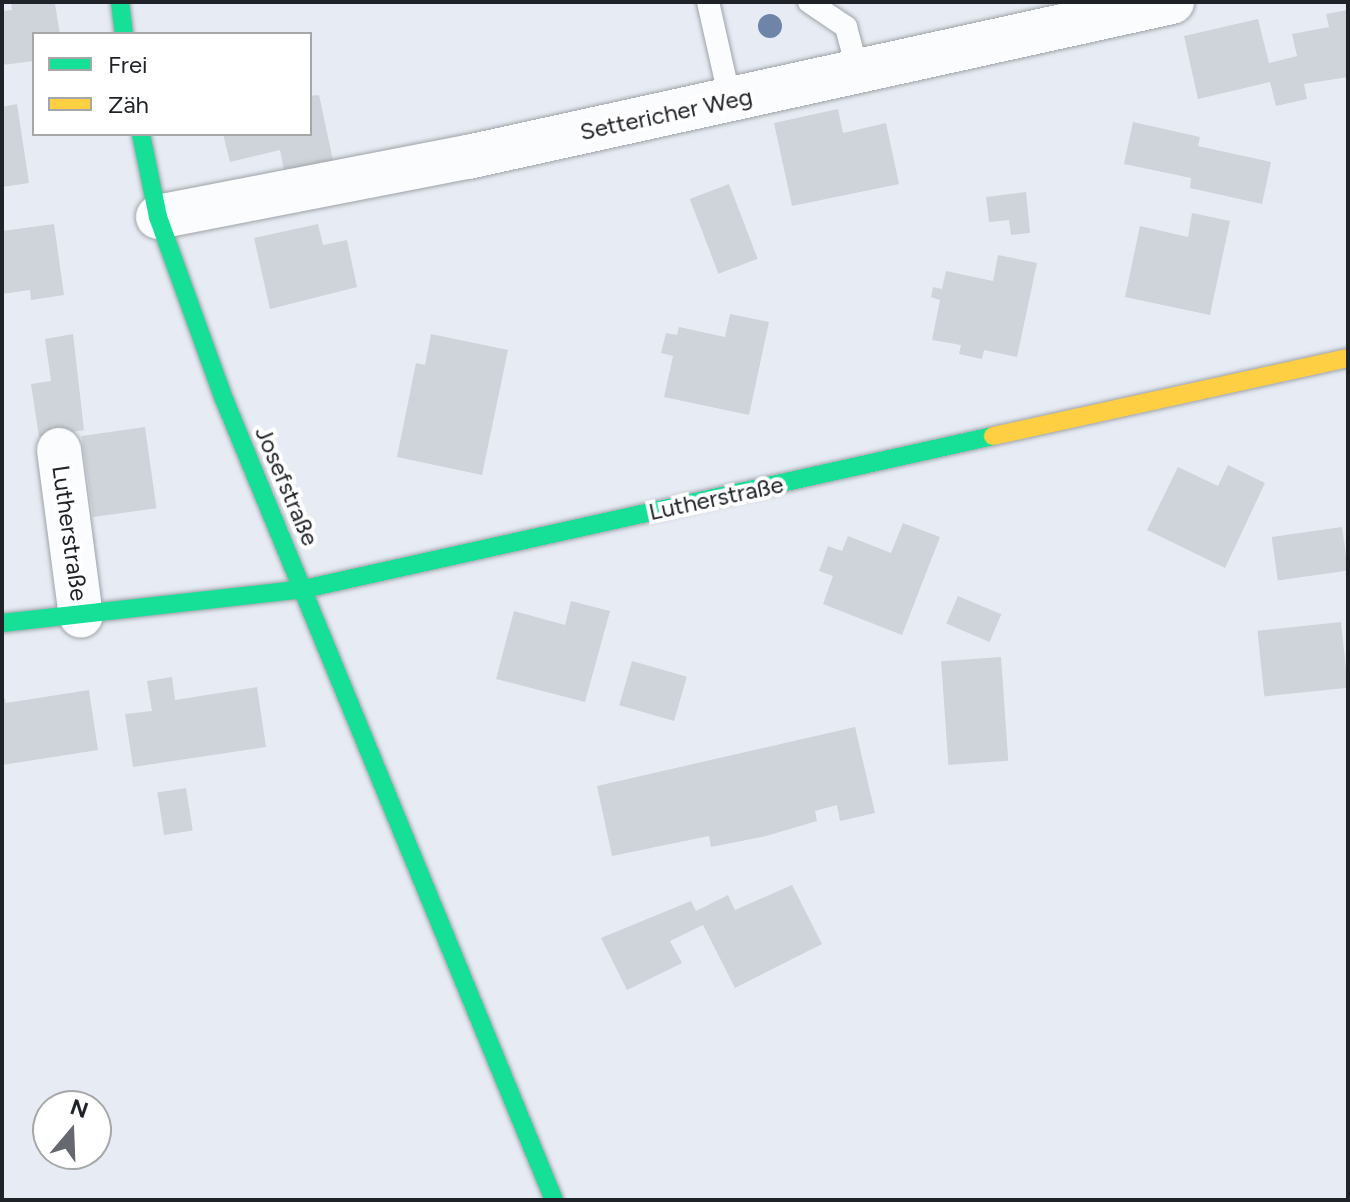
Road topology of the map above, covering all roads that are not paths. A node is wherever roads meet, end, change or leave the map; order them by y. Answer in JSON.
{"nodes":[{"id":1,"x":120,"y":2,"type":"edge"},
{"id":2,"x":708,"y":2,"type":"edge"},
{"id":3,"x":809,"y":2,"type":"edge"},
{"id":4,"x":1172,"y":2,"type":"edge"},
{"id":5,"x":124,"y":32,"type":"edge"},
{"id":6,"x":858,"y":72,"type":"junction"},
{"id":7,"x":730,"y":100,"type":"junction"},
{"id":8,"x":141,"y":136,"type":"edge"},
{"id":9,"x":158,"y":217,"type":"junction"},
{"id":10,"x":1348,"y":358,"type":"edge"},
{"id":11,"x":59,"y":450,"type":"dead end"},
{"id":12,"x":304,"y":589,"type":"junction"},
{"id":13,"x":81,"y":616,"type":"junction"},
{"id":14,"x":2,"y":623,"type":"edge"},
{"id":15,"x":554,"y":1200,"type":"edge"}],
"edges":[{"from":1,"to":5,"type":"street"},
{"from":2,"to":7,"type":"lane"},
{"from":3,"to":6,"type":"lane"},
{"from":4,"to":6,"type":"street","name":"Settericher Weg"},
{"from":6,"to":7,"type":"street","name":"Settericher Weg"},
{"from":7,"to":9,"type":"street","name":"Settericher Weg"},
{"from":8,"to":9,"type":"street","name":"Josefstraße"},
{"from":9,"to":12,"type":"street","name":"Josefstraße"},
{"from":10,"to":12,"type":"street","name":"Lutherstraße"},
{"from":11,"to":13,"type":"street","name":"Lutherstraße"},
{"from":12,"to":13,"type":"street","name":"Lutherstraße"},
{"from":12,"to":15,"type":"street","name":"Josefstraße"},
{"from":13,"to":14,"type":"street","name":"Lutherstraße"}]}
